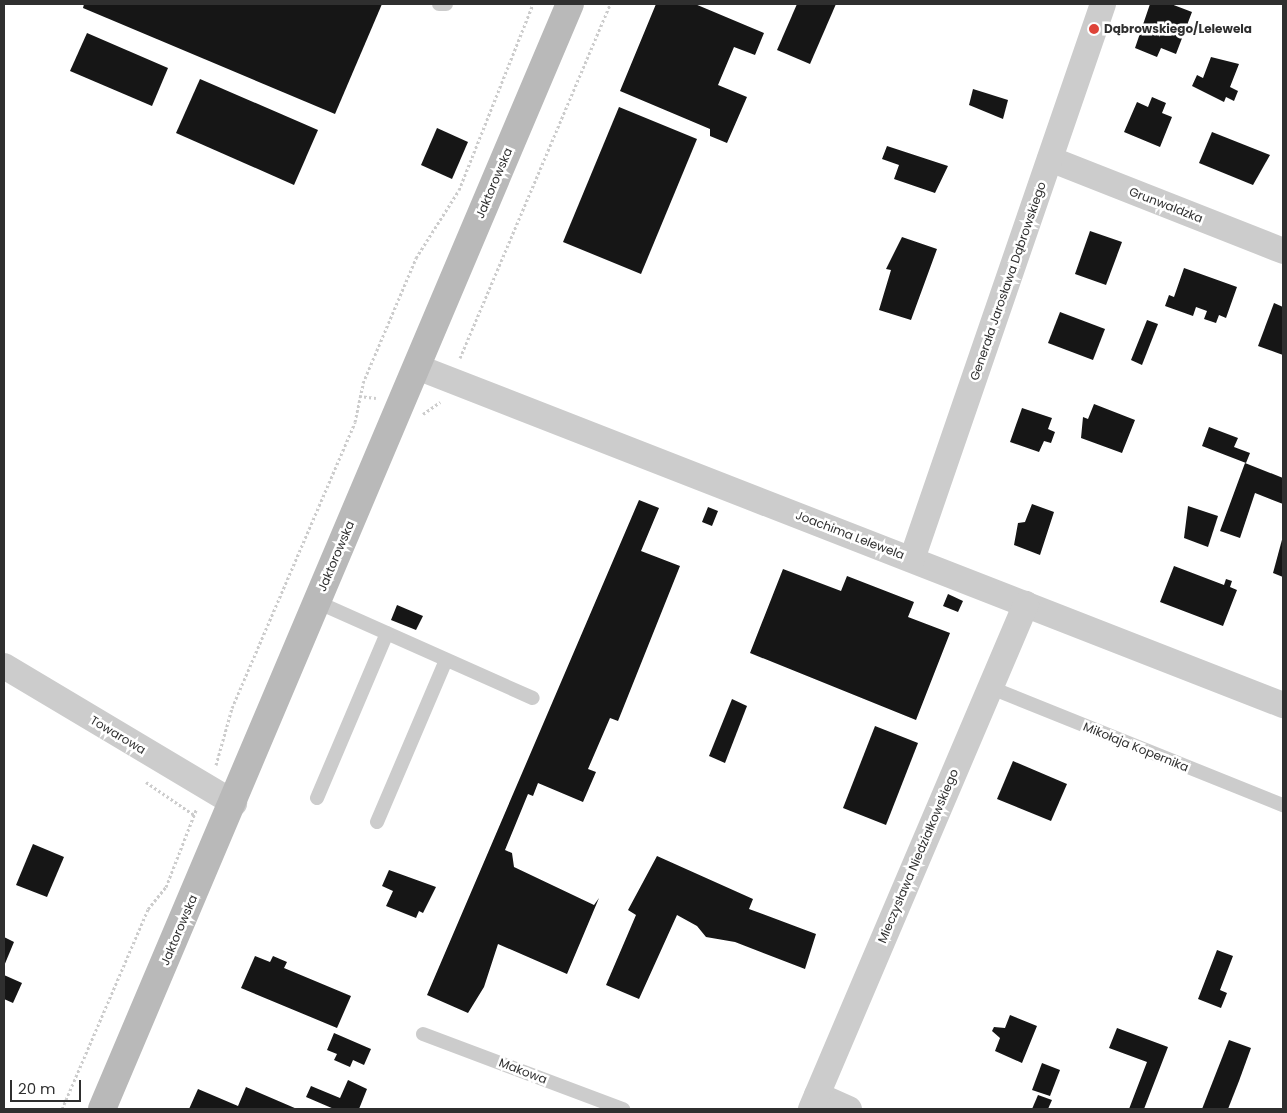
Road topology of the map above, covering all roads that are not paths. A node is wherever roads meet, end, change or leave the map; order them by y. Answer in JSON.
{"nodes":[{"id":1,"x":439,"y":4,"type":"edge"},
{"id":2,"x":446,"y":4,"type":"edge"},
{"id":3,"x":570,"y":4,"type":"edge"},
{"id":4,"x":1103,"y":4,"type":"edge"},
{"id":5,"x":1050,"y":159,"type":"junction"},
{"id":6,"x":1283,"y":251,"type":"edge"},
{"id":7,"x":416,"y":366,"type":"junction"},
{"id":8,"x":912,"y":559,"type":"junction"},
{"id":9,"x":317,"y":602,"type":"junction"},
{"id":10,"x":1026,"y":604,"type":"junction"},
{"id":11,"x":387,"y":633,"type":"junction"},
{"id":12,"x":446,"y":660,"type":"junction"},
{"id":13,"x":4,"y":666,"type":"edge"},
{"id":14,"x":989,"y":688,"type":"junction"},
{"id":15,"x":533,"y":698,"type":"dead end"},
{"id":16,"x":1283,"y":706,"type":"edge"},
{"id":17,"x":317,"y":798,"type":"dead end"},
{"id":18,"x":234,"y":803,"type":"junction"},
{"id":19,"x":1283,"y":805,"type":"edge"},
{"id":20,"x":377,"y":822,"type":"dead end"},
{"id":21,"x":423,"y":1034,"type":"dead end"},
{"id":22,"x":814,"y":1102,"type":"edge"},
{"id":23,"x":102,"y":1109,"type":"edge"},
{"id":24,"x":623,"y":1109,"type":"edge"},
{"id":25,"x":849,"y":1109,"type":"edge"}],
"edges":[{"from":1,"to":2,"type":"lane"},
{"from":3,"to":7,"type":"main road","name":"Jaktorowska"},
{"from":4,"to":5,"type":"street","name":"Generała Jarosława Dąbrowskiego"},
{"from":5,"to":6,"type":"street","name":"Grunwaldzka"},
{"from":5,"to":8,"type":"street","name":"Generała Jarosława Dąbrowskiego"},
{"from":7,"to":8,"type":"street","name":"Joachima Lelewela"},
{"from":7,"to":9,"type":"main road","name":"Jaktorowska"},
{"from":8,"to":10,"type":"street","name":"Joachima Lelewela"},
{"from":9,"to":11,"type":"lane"},
{"from":9,"to":18,"type":"main road","name":"Jaktorowska"},
{"from":10,"to":14,"type":"street","name":"Mieczysława Niedziałkowskiego"},
{"from":10,"to":16,"type":"street","name":"Joachima Lelewela"},
{"from":11,"to":12,"type":"lane"},
{"from":11,"to":17,"type":"lane"},
{"from":12,"to":15,"type":"lane"},
{"from":12,"to":20,"type":"lane"},
{"from":13,"to":18,"type":"street","name":"Towarowa"},
{"from":14,"to":19,"type":"lane","name":"Mikołaja Kopernika"},
{"from":14,"to":22,"type":"street","name":"Mieczysława Niedziałkowskiego"},
{"from":18,"to":23,"type":"main road","name":"Jaktorowska"},
{"from":21,"to":24,"type":"lane","name":"Makowa"},
{"from":22,"to":25,"type":"street"}]}
